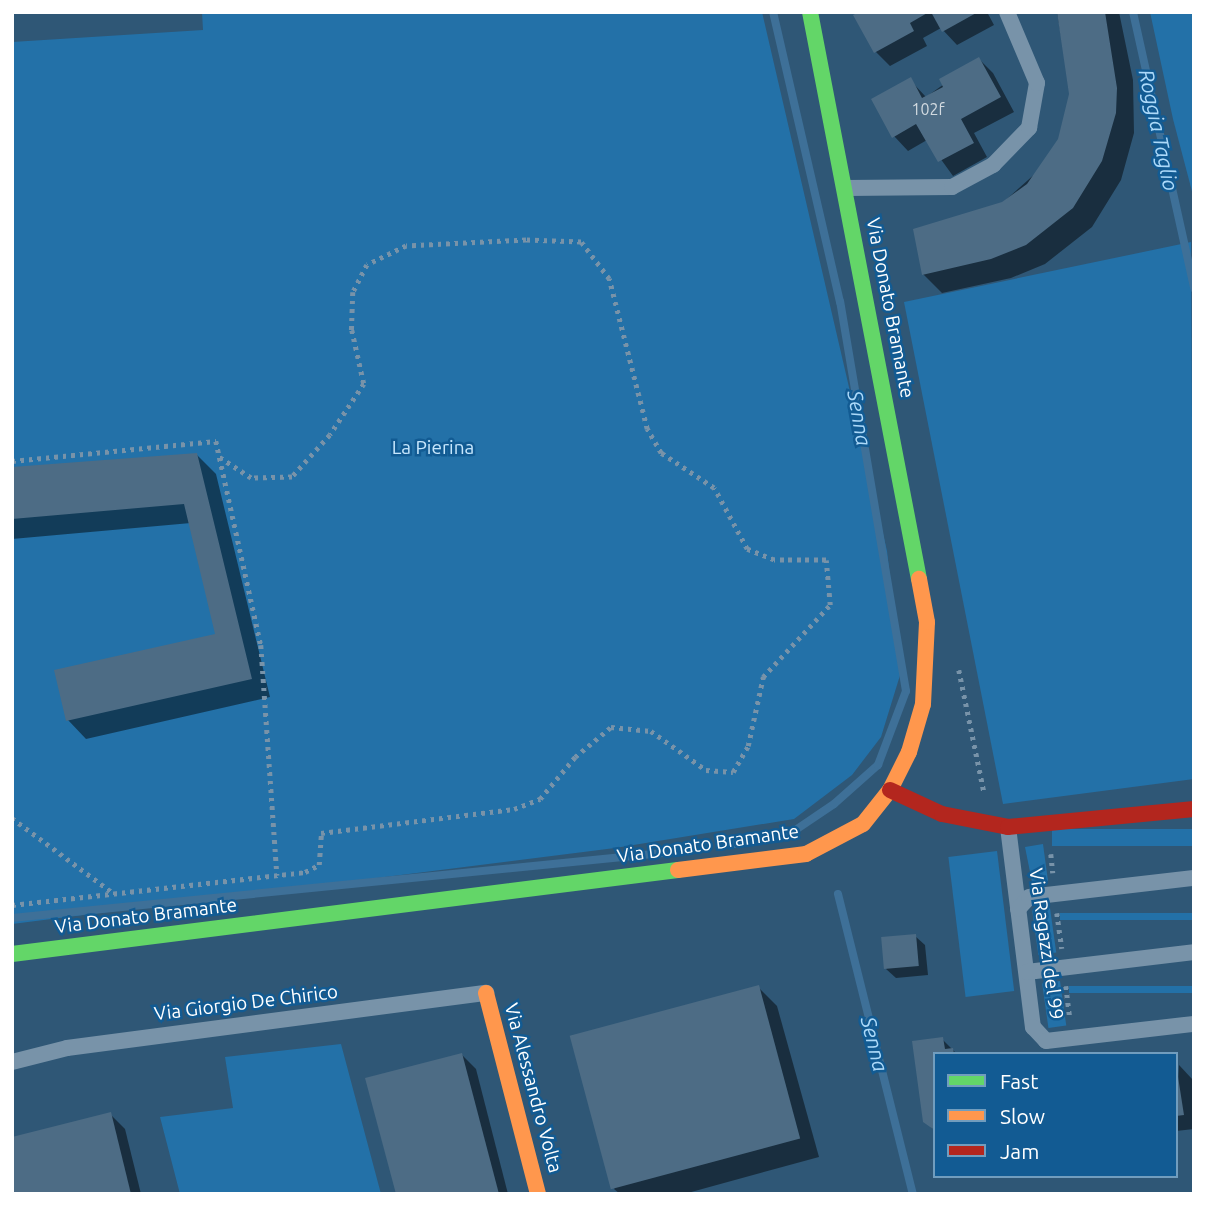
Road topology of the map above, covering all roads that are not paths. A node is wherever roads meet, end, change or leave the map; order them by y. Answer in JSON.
{"nodes":[{"id":1,"x":810,"y":12,"type":"edge"},
{"id":2,"x":1007,"y":12,"type":"edge"},
{"id":3,"x":846,"y":188,"type":"junction"},
{"id":4,"x":890,"y":790,"type":"junction"},
{"id":5,"x":1194,"y":809,"type":"edge"},
{"id":6,"x":1008,"y":827,"type":"junction"},
{"id":7,"x":1194,"y":878,"type":"edge"},
{"id":8,"x":1018,"y":909,"type":"junction"},
{"id":9,"x":1194,"y":952,"type":"edge"},
{"id":10,"x":12,"y":954,"type":"edge"},
{"id":11,"x":1027,"y":972,"type":"junction"},
{"id":12,"x":486,"y":993,"type":"joint"},
{"id":13,"x":1194,"y":1024,"type":"edge"},
{"id":14,"x":12,"y":1062,"type":"edge"},
{"id":15,"x":538,"y":1194,"type":"edge"}],
"edges":[{"from":1,"to":3,"type":"street","name":"Via Donato Bramante"},
{"from":2,"to":3,"type":"lane"},
{"from":3,"to":4,"type":"street","name":"Via Donato Bramante"},
{"from":4,"to":6,"type":"street"},
{"from":4,"to":10,"type":"street","name":"Via Donato Bramante"},
{"from":5,"to":6,"type":"street"},
{"from":6,"to":8,"type":"lane","name":"Via Ragazzi del 99"},
{"from":7,"to":8,"type":"lane"},
{"from":8,"to":11,"type":"lane","name":"Via Ragazzi del 99"},
{"from":9,"to":11,"type":"lane"},
{"from":11,"to":13,"type":"lane","name":"Via Ragazzi del 99"},
{"from":12,"to":14,"type":"lane","name":"Via Giorgio De Chirico"},
{"from":12,"to":15,"type":"street","name":"Via Alessandro Volta"}]}
